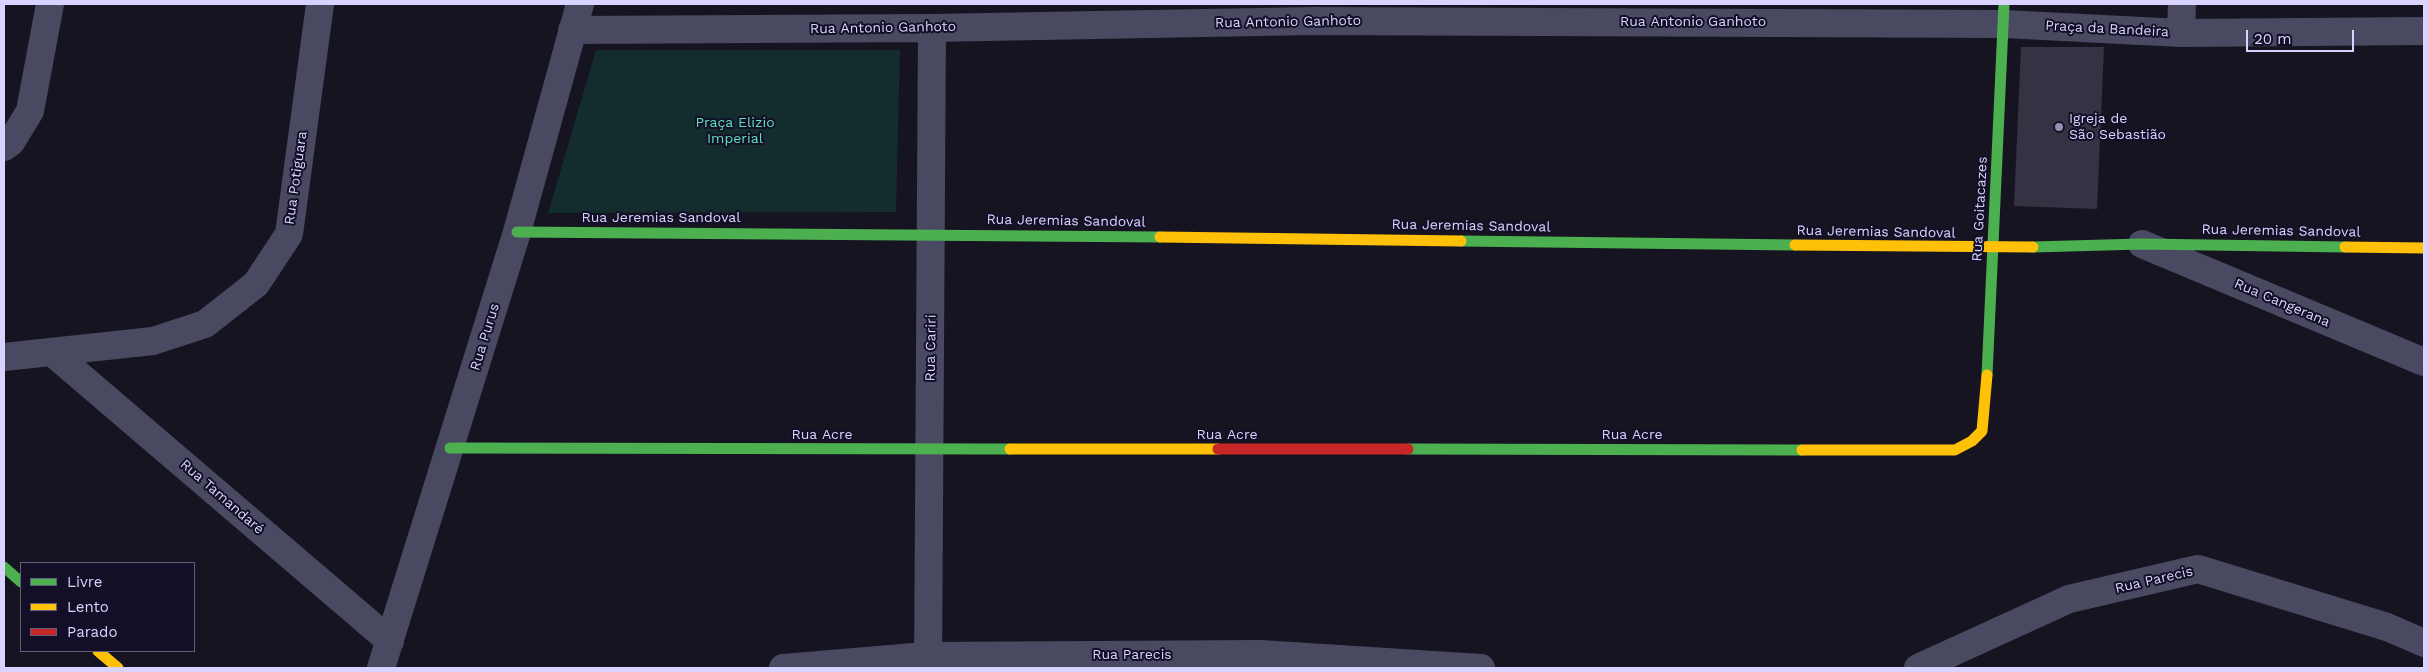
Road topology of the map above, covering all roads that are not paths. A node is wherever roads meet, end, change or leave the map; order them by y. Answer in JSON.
{"nodes":[{"id":1,"x":50,"y":4,"type":"edge"},
{"id":2,"x":320,"y":4,"type":"edge"},
{"id":3,"x":580,"y":4,"type":"edge"},
{"id":4,"x":2182,"y":4,"type":"edge"},
{"id":5,"x":1304,"y":12,"type":"edge"},
{"id":6,"x":1773,"y":13,"type":"edge"},
{"id":7,"x":2004,"y":14,"type":"edge"},
{"id":8,"x":932,"y":28,"type":"junction"},
{"id":9,"x":572,"y":30,"type":"junction"},
{"id":10,"x":2424,"y":31,"type":"edge"},
{"id":11,"x":2180,"y":33,"type":"junction"},
{"id":12,"x":4,"y":147,"type":"edge"},
{"id":13,"x":517,"y":232,"type":"junction"},
{"id":14,"x":932,"y":234,"type":"junction"},
{"id":15,"x":2141,"y":244,"type":"junction"},
{"id":16,"x":1993,"y":248,"type":"junction"},
{"id":17,"x":2424,"y":248,"type":"edge"},
{"id":18,"x":53,"y":353,"type":"junction"},
{"id":19,"x":4,"y":357,"type":"edge"},
{"id":20,"x":2424,"y":362,"type":"edge"},
{"id":21,"x":1985,"y":416,"type":"joint"},
{"id":22,"x":450,"y":448,"type":"junction"},
{"id":23,"x":930,"y":450,"type":"junction"},
{"id":24,"x":4,"y":566,"type":"edge"},
{"id":25,"x":20,"y":581,"type":"edge"},
{"id":26,"x":390,"y":641,"type":"junction"},
{"id":27,"x":2424,"y":643,"type":"edge"},
{"id":28,"x":99,"y":652,"type":"edge"},
{"id":29,"x":927,"y":662,"type":"edge"},
{"id":30,"x":118,"y":668,"type":"edge"},
{"id":31,"x":381,"y":668,"type":"edge"},
{"id":32,"x":784,"y":668,"type":"edge"},
{"id":33,"x":1481,"y":668,"type":"edge"},
{"id":34,"x":1918,"y":668,"type":"edge"}],
"edges":[{"from":1,"to":12,"type":"street"},
{"from":2,"to":18,"type":"street","name":"Rua Potiguara"},
{"from":3,"to":9,"type":"street","name":"Rua Purus"},
{"from":4,"to":11,"type":"street","name":"Praça da Bandeira"},
{"from":5,"to":6,"type":"street","name":"Rua Antonio Ganhoto"},
{"from":5,"to":8,"type":"street","name":"Rua Antonio Ganhoto"},
{"from":6,"to":7,"type":"street","name":"Rua Antonio Ganhoto"},
{"from":7,"to":11,"type":"street","name":"Praça da Bandeira"},
{"from":7,"to":16,"type":"street","name":"Rua Goitacazes"},
{"from":8,"to":9,"type":"street","name":"Rua Antonio Ganhoto"},
{"from":8,"to":14,"type":"street","name":"Rua Cariri"},
{"from":9,"to":13,"type":"street","name":"Rua Purus"},
{"from":10,"to":11,"type":"street"},
{"from":13,"to":14,"type":"street","name":"Rua Jeremias Sandoval"},
{"from":13,"to":22,"type":"street","name":"Rua Purus"},
{"from":14,"to":16,"type":"street","name":"Rua Jeremias Sandoval"},
{"from":14,"to":23,"type":"street","name":"Rua Cariri"},
{"from":15,"to":16,"type":"street","name":"Rua Jeremias Sandoval"},
{"from":15,"to":17,"type":"street","name":"Rua Jeremias Sandoval"},
{"from":15,"to":20,"type":"street","name":"Rua Cangerana"},
{"from":16,"to":21,"type":"street","name":"Rua Goitacazes"},
{"from":18,"to":19,"type":"street","name":"Rua Potiguara"},
{"from":18,"to":26,"type":"street","name":"Rua Tamandaré"},
{"from":21,"to":23,"type":"street","name":"Rua Acre"},
{"from":22,"to":23,"type":"street","name":"Rua Acre"},
{"from":22,"to":26,"type":"street","name":"Rua Purus"},
{"from":23,"to":29,"type":"street","name":"Rua Cariri"},
{"from":24,"to":25,"type":"street"},
{"from":26,"to":31,"type":"street","name":"Rua Purus"},
{"from":27,"to":34,"type":"street","name":"Rua Parecis"},
{"from":28,"to":30,"type":"street"},
{"from":29,"to":32,"type":"street","name":"Rua Parecis"},
{"from":29,"to":33,"type":"street","name":"Rua Parecis"}]}
